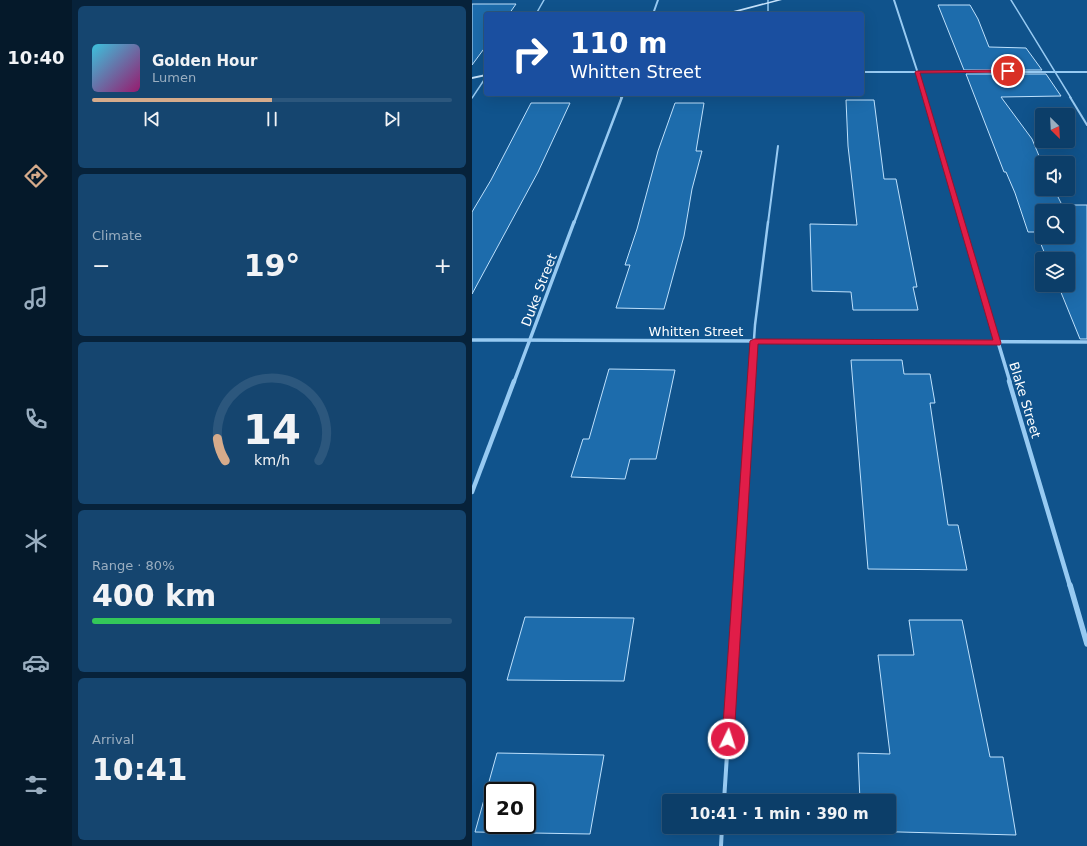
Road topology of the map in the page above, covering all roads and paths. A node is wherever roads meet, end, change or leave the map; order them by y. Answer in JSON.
{"nodes":[{"id":1,"x":544,"y":0,"type":"edge"},
{"id":2,"x":658,"y":0,"type":"edge"},
{"id":3,"x":780,"y":0,"type":"edge"},
{"id":4,"x":894,"y":0,"type":"edge"},
{"id":5,"x":1011,"y":0,"type":"edge"},
{"id":6,"x":768,"y":2,"type":"edge"},
{"id":7,"x":537,"y":12,"type":"edge"},
{"id":8,"x":654,"y":12,"type":"edge"},
{"id":9,"x":731,"y":12,"type":"edge"},
{"id":10,"x":1053,"y":71,"type":"junction"},
{"id":11,"x":864,"y":72,"type":"edge"},
{"id":12,"x":917,"y":72,"type":"junction"},
{"id":13,"x":1087,"y":72,"type":"edge"},
{"id":14,"x":484,"y":76,"type":"edge"},
{"id":15,"x":472,"y":78,"type":"edge"},
{"id":16,"x":484,"y":79,"type":"edge"},
{"id":17,"x":622,"y":96,"type":"edge"},
{"id":18,"x":472,"y":98,"type":"edge"},
{"id":19,"x":1087,"y":125,"type":"edge"},
{"id":20,"x":778,"y":146,"type":"dead end"},
{"id":21,"x":472,"y":340,"type":"edge"},
{"id":22,"x":530,"y":340,"type":"junction"},
{"id":23,"x":754,"y":341,"type":"junction"},
{"id":24,"x":1087,"y":342,"type":"edge"},
{"id":25,"x":997,"y":343,"type":"junction"},
{"id":26,"x":472,"y":492,"type":"edge"},
{"id":27,"x":1087,"y":644,"type":"edge"},
{"id":28,"x":724,"y":794,"type":"edge"},
{"id":29,"x":722,"y":834,"type":"edge"},
{"id":30,"x":721,"y":846,"type":"edge"}],
"edges":[{"from":1,"to":7,"type":"lane"},
{"from":2,"to":8,"type":"street"},
{"from":3,"to":6,"type":"street"},
{"from":4,"to":12,"type":"street","name":"Blake Street"},
{"from":5,"to":10,"type":"lane"},
{"from":6,"to":9,"type":"street"},
{"from":10,"to":12,"type":"street"},
{"from":10,"to":13,"type":"street"},
{"from":10,"to":19,"type":"lane"},
{"from":11,"to":12,"type":"street"},
{"from":12,"to":25,"type":"street","name":"Blake Street"},
{"from":14,"to":15,"type":"street"},
{"from":16,"to":18,"type":"lane"},
{"from":17,"to":22,"type":"street","name":"Duke Street"},
{"from":20,"to":23,"type":"lane"},
{"from":21,"to":22,"type":"street","name":"Whitten Street"},
{"from":22,"to":23,"type":"street","name":"Whitten Street"},
{"from":22,"to":26,"type":"street","name":"Duke Street"},
{"from":23,"to":25,"type":"street","name":"Whitten Street"},
{"from":23,"to":28,"type":"lane"},
{"from":24,"to":25,"type":"street","name":"Whitten Street"},
{"from":25,"to":27,"type":"street","name":"Blake Street"},
{"from":29,"to":30,"type":"lane"}]}
